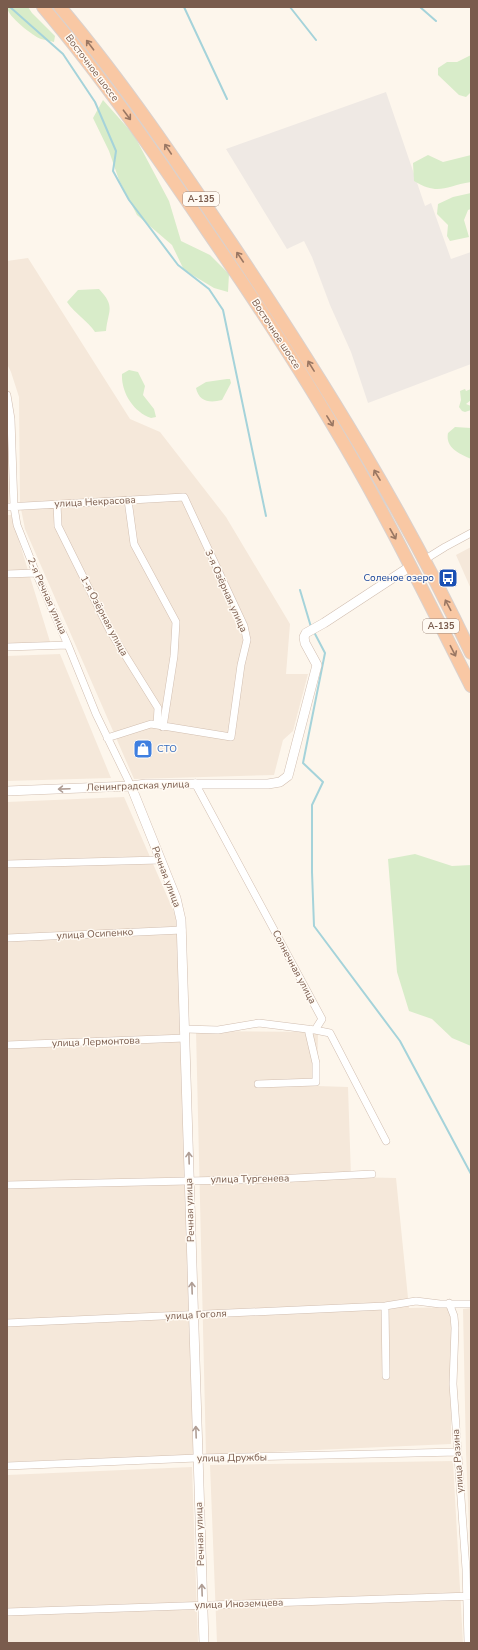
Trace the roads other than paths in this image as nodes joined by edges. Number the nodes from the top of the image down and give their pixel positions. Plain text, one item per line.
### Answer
1 (43, 7) edge
2 (60, 7) edge
3 (7, 395) edge
4 (332, 399) junction
5 (321, 405) junction
6 (9, 419) edge
7 (184, 497) joint
8 (128, 500) junction
9 (57, 504) junction
10 (10, 507) edge
11 (471, 533) edge
12 (424, 560) junction
13 (411, 566) junction
14 (36, 573) junction
15 (7, 574) edge
16 (68, 645) junction
17 (7, 647) edge
18 (471, 653) edge
19 (471, 686) edge
20 (160, 726) junction
21 (107, 738) junction
22 (195, 783) junction
23 (131, 786) junction
24 (7, 791) edge
25 (160, 860) junction
26 (7, 864) edge
27 (182, 930) junction
28 (7, 938) edge
29 (308, 1029) junction
30 (316, 1030) junction
31 (185, 1033) junction
32 (7, 1045) edge
33 (258, 1084) dead end
34 (386, 1141) dead end
35 (372, 1174) dead end
36 (189, 1180) junction
37 (7, 1185) edge
38 (449, 1303) junction
39 (471, 1304) edge
40 (385, 1306) junction
41 (193, 1315) junction
42 (7, 1323) edge
43 (386, 1376) dead end
44 (458, 1452) junction
45 (197, 1458) junction
46 (7, 1466) edge
47 (469, 1596) edge
48 (203, 1605) junction
49 (7, 1612) edge
50 (204, 1643) edge
51 (468, 1643) edge

1 -> 5 highway, Восточное шоссе / А-135
4 -> 2 highway, Восточное шоссе / А-135
3 - 6 street, 2-я Речная улица
4 - 5 highway
12 -> 4 highway, Восточное шоссе / А-135
5 -> 13 highway, Восточное шоссе / А-135
6 - 10 street, 2-я Речная улица
7 - 8 street, улица Некрасова
7 - 20 street, 3-я Озёрная улица
8 - 9 street, улица Некрасова
8 - 20 street
9 - 10 street, улица Некрасова
9 - 20 street, 1-я Озёрная улица
10 - 14 street, 2-я Речная улица
11 - 12 street
18 -> 12 highway, Восточное шоссе / А-135
13 -> 19 highway, Восточное шоссе / А-135
13 - 22 street, Ленинградская улица
14 - 15 street
14 - 16 street, 2-я Речная улица
16 - 17 street
16 - 21 street, 2-я Речная улица
20 - 21 street
21 - 23 street, 2-я Речная улица
22 - 23 street, Ленинградская улица
22 - 30 street, Солнечная улица
23 -> 24 street, Ленинградская улица
23 - 25 street, Речная улица
25 - 26 street
25 - 27 street, Речная улица
27 - 28 street, улица Осипенко
27 - 31 street, Речная улица
29 - 30 street
29 - 31 street
29 - 33 street
30 - 34 street
31 - 32 street, улица Лермонтова
36 -> 31 street, Речная улица
35 - 36 street, улица Тургенева
36 - 37 street, улица Тургенева
41 -> 36 street, Речная улица
38 - 39 street, улица Гоголя
38 - 40 street, улица Гоголя
38 - 44 street, улица Разина
40 - 41 street, улица Гоголя
40 - 43 street
41 - 42 street, улица Гоголя
45 -> 41 street, Речная улица
44 - 45 street, улица Дружбы
44 - 47 street, улица Разина
45 - 46 street, улица Дружбы
48 -> 45 street, Речная улица
47 - 48 street, улица Иноземцева
47 - 51 street, улица Разина
48 - 49 street, улица Иноземцева
48 - 50 street, Речная улица

